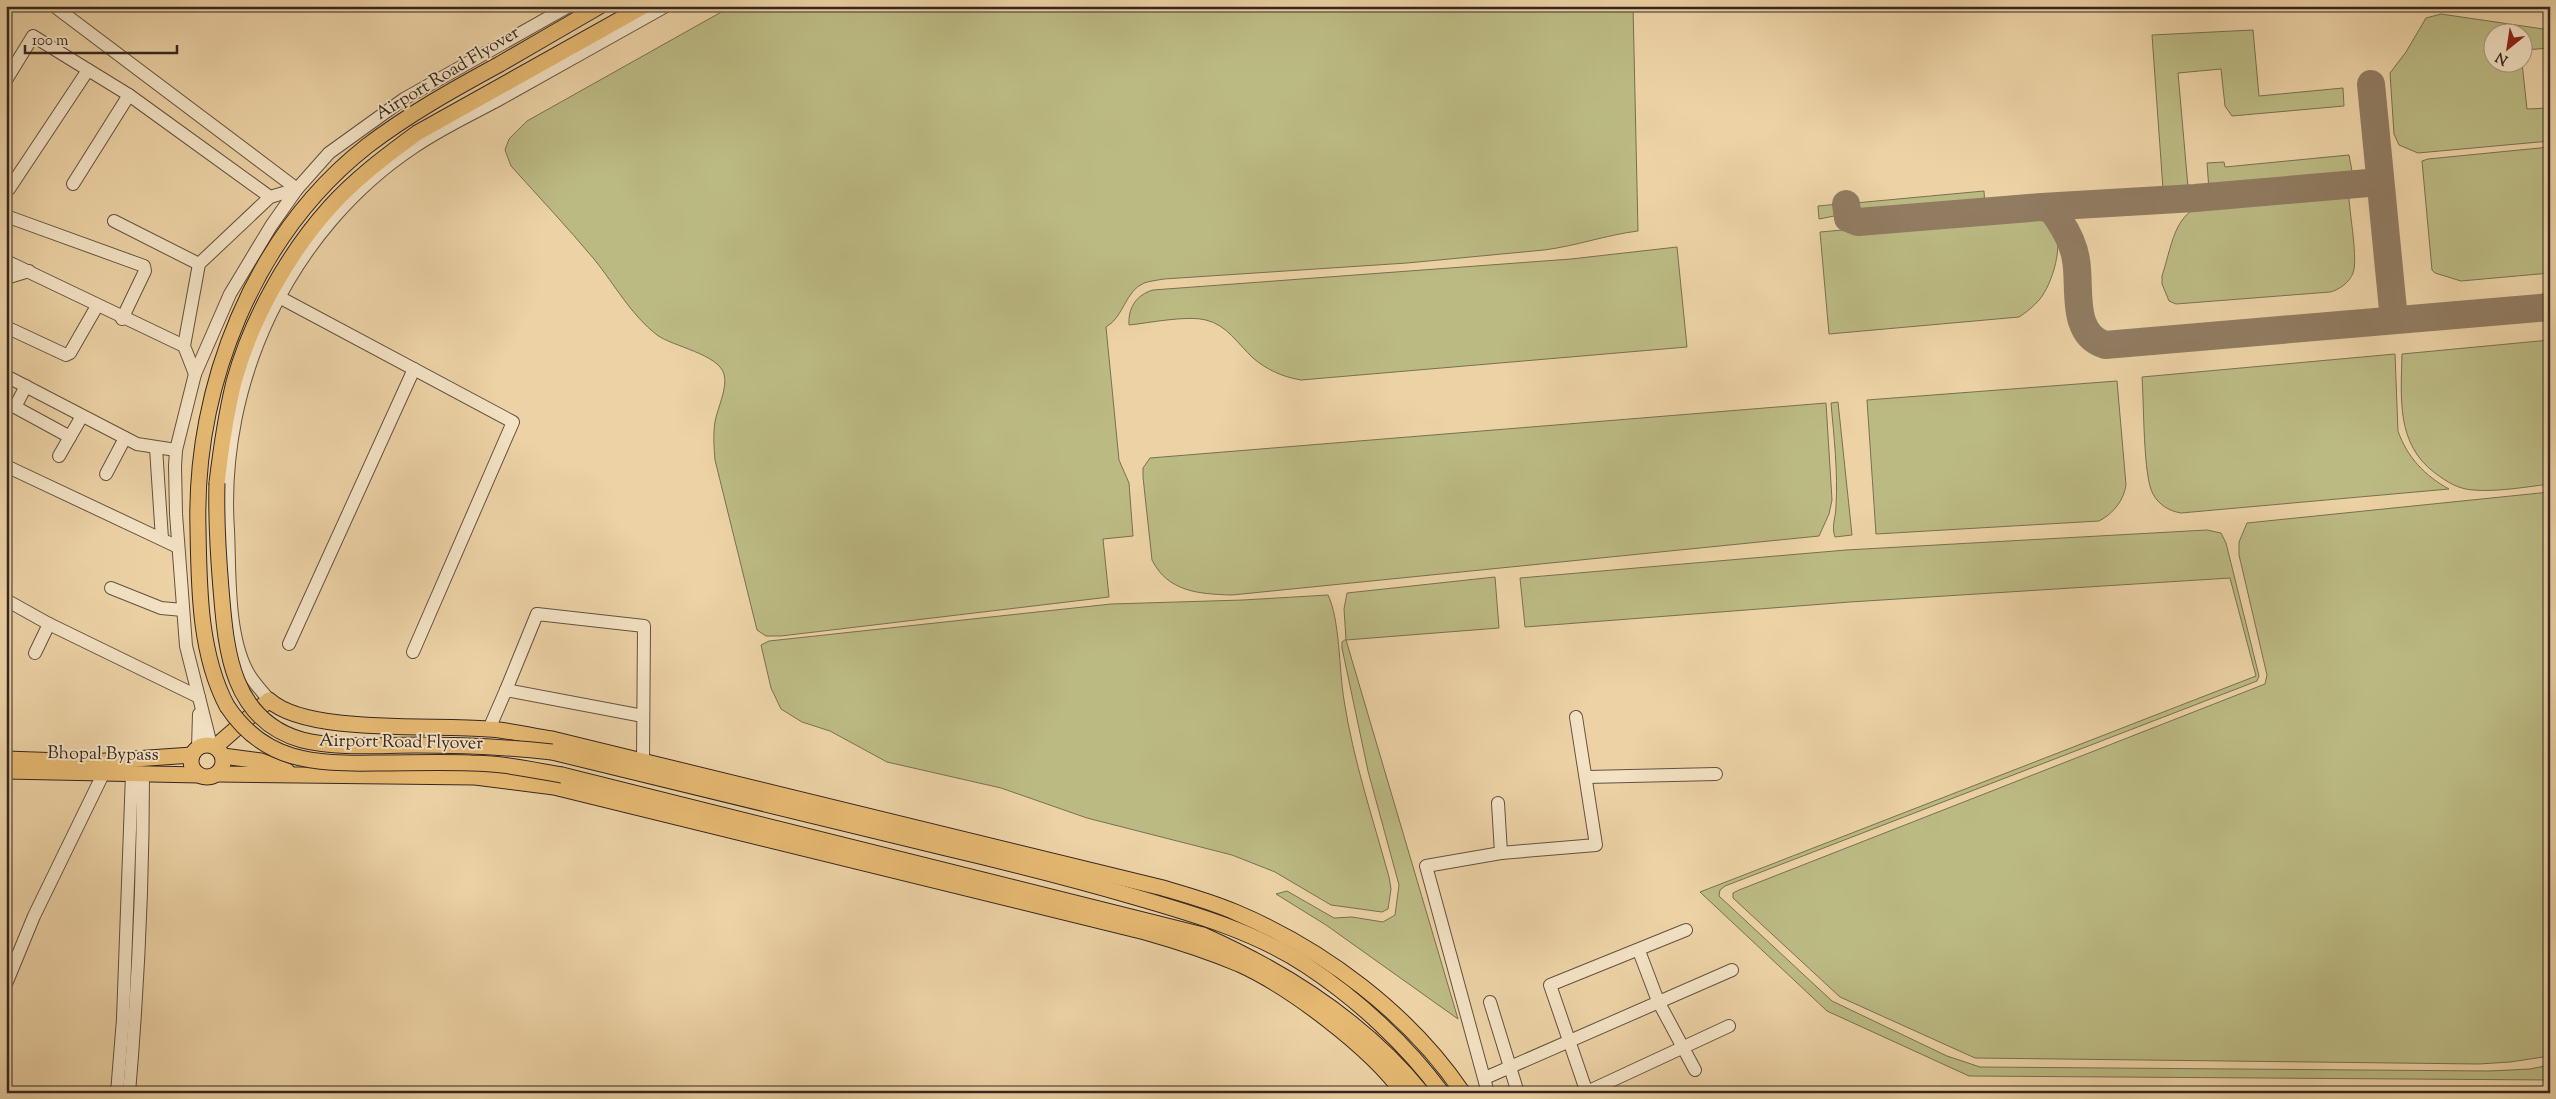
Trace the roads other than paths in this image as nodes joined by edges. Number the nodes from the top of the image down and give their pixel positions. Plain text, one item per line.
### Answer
1 (54, 6) edge
2 (569, 6) edge
3 (600, 6) edge
4 (644, 6) edge
5 (666, 6) edge
6 (10, 65) edge
7 (88, 70) junction
8 (6, 80) edge
9 (130, 95) junction
10 (73, 184) dead end
11 (9, 189) dead end
12 (297, 189) junction
13 (270, 197) junction
14 (6, 216) edge
15 (114, 221) dead end
16 (309, 242) junction
17 (6, 261) edge
18 (199, 264) junction
19 (29, 271) junction
20 (6, 278) edge
21 (279, 297) junction
22 (97, 306) junction
23 (122, 318) junction
24 (6, 327) edge
25 (184, 346) junction
26 (414, 370) junction
27 (195, 374) junction
28 (6, 376) edge
29 (26, 386) junction
30 (82, 416) junction
31 (70, 437) junction
32 (125, 438) junction
33 (156, 448) junction
34 (176, 450) junction
35 (59, 456) dead end
36 (6, 466) edge
37 (106, 474) dead end
38 (162, 539) junction
39 (178, 547) junction
40 (112, 588) dead end
41 (6, 600) edge
42 (183, 610) junction
43 (49, 624) junction
44 (289, 644) dead end
45 (35, 652) dead end
46 (413, 652) dead end
47 (506, 690) junction
48 (199, 697) junction
49 (273, 704) junction
50 (643, 716) junction
51 (1576, 718) dead end
52 (489, 728) junction
53 (210, 750) junction
54 (6, 759) edge
55 (639, 764) junction
56 (107, 767) junction
57 (6, 771) edge
58 (138, 774) junction
59 (217, 774) junction
60 (298, 774) junction
61 (1716, 774) dead end
62 (199, 775) junction
63 (1587, 778) junction
64 (607, 792) junction
65 (1498, 803) dead end
66 (1501, 853) junction
67 (1686, 930) dead end
68 (1639, 951) junction
69 (1732, 970) dead end
70 (6, 984) edge
71 (1658, 1001) junction
72 (1490, 1002) dead end
73 (1729, 1026) dead end
74 (1571, 1042) junction
75 (1685, 1048) junction
76 (1511, 1067) junction
77 (1695, 1070) dead end
78 (1485, 1078) junction
79 (1587, 1092) edge
80 (117, 1093) edge
81 (129, 1093) edge
82 (1403, 1093) edge
83 (1422, 1093) edge
84 (1442, 1093) edge
85 (1462, 1093) edge
86 (1488, 1093) edge
87 (1518, 1093) edge

1 - 12 street
2 - 12 street
3 - 64 main road, Airport Road Flyover, bridge
4 - 16 main road, Airport Road Flyover
5 - 16 street
6 - 7 street
6 - 8 street
7 - 9 street
7 - 11 street
9 - 10 street
9 - 13 street
12 - 13 street
12 - 27 street
13 - 18 street
14 - 23 street
15 - 18 street
16 - 21 street
16 - 55 main road, Airport Road Flyover, bridge
17 - 19 street
18 - 25 street
19 - 20 street
19 - 22 street
21 - 26 street
21 - 49 street
22 - 23 street
22 - 24 street
23 - 25 street
25 - 27 street
26 - 44 street
26 - 46 street
27 - 34 street
28 - 29 street
29 - 30 street
29 - 31 street
30 - 31 street
30 - 32 street
31 - 35 street
32 - 33 street
32 - 37 street
33 - 34 street
33 - 38 street
34 - 39 street
36 - 38 street
38 - 39 street
39 - 42 street
40 - 42 street
41 - 43 street
42 - 48 street
43 - 45 street
43 - 48 street
47 - 50 street
47 - 50 street
47 - 52 street
48 - 53 street
49 - 52 main road
49 - 53 main road
50 - 55 street
51 - 63 street
52 - 55 main road
53 - 56 main road, Bhopal Bypass
53 - 59 main road
53 - 60 main road, Bhopal Bypass
53 - 62 main road
54 - 56 main road, Bhopal Bypass
55 - 84 main road
55 - 85 main road
56 - 57 main road, Bhopal Bypass
56 - 58 main road, Bhopal Bypass
56 - 70 street
58 - 62 main road, Bhopal Bypass
58 - 80 street
58 - 81 street
59 - 60 main road, Bhopal Bypass
59 - 62 main road, Bhopal Bypass
60 - 64 main road
61 - 63 street
63 - 66 street
64 - 82 main road
64 - 83 main road
65 - 66 street
66 - 78 street
67 - 68 street
68 - 71 street
68 - 74 street
69 - 71 street
71 - 74 street
71 - 75 street
72 - 76 street
73 - 75 street
74 - 76 street
74 - 79 street
75 - 77 street
75 - 79 street
76 - 78 street
76 - 87 street
78 - 86 street

